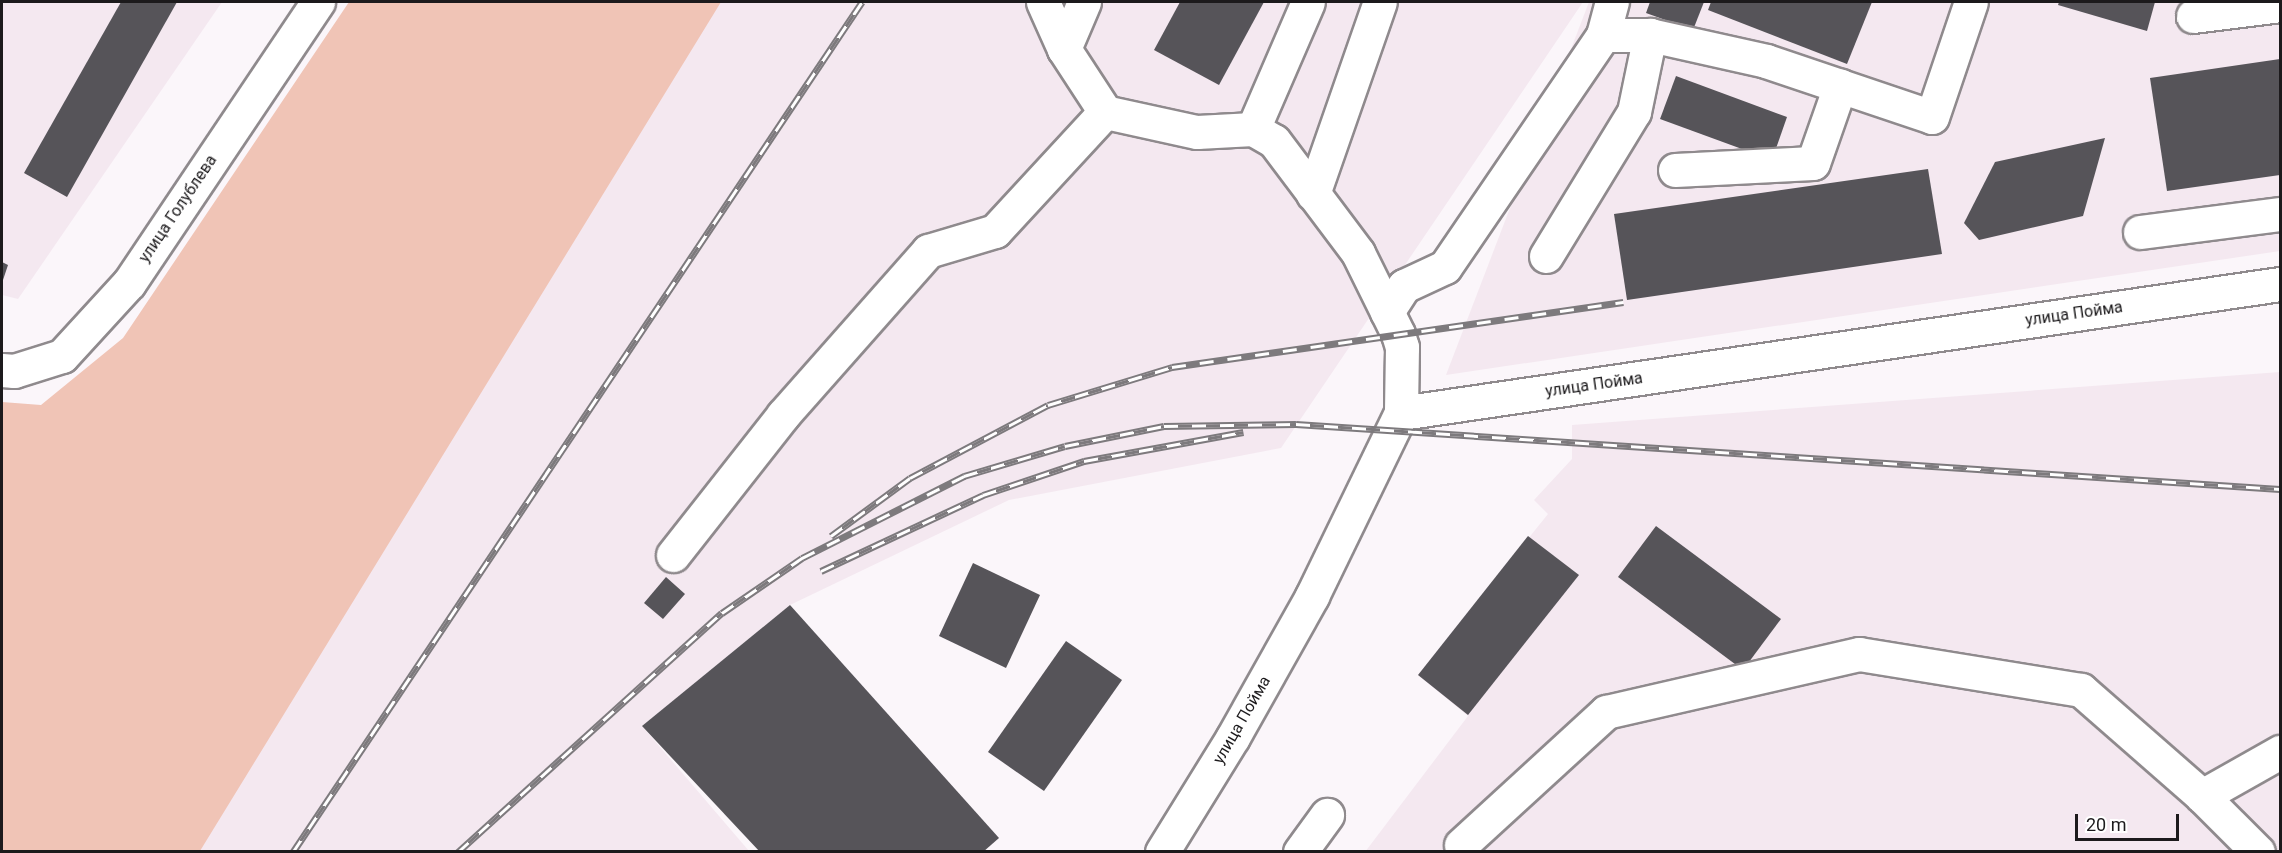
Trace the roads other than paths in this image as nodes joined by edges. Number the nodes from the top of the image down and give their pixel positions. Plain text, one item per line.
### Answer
1 (318, 2) edge
2 (1044, 2) edge
3 (1083, 2) edge
4 (1308, 2) edge
5 (1380, 2) edge
6 (1612, 2) edge
7 (1971, 2) edge
8 (2280, 5) edge
9 (2193, 16) dead end
10 (1603, 35) junction
11 (1650, 35) junction
12 (1064, 49) junction
13 (1840, 86) junction
14 (1105, 112) junction
15 (1253, 129) junction
16 (1675, 170) dead end
17 (1313, 194) junction
18 (2280, 214) edge
19 (2140, 232) dead end
20 (1546, 256) dead end
21 (2280, 284) edge
22 (1387, 312) junction
23 (2, 370) edge
24 (1401, 413) junction
25 (673, 555) dead end
26 (2280, 752) edge
27 (2202, 796) junction
28 (1327, 815) dead end
29 (1461, 846) dead end
30 (1162, 852) edge
31 (1300, 852) edge
32 (2258, 852) edge

1 - 23 street, улица Голублева
2 - 12 street
3 - 12 street
4 - 15 street
5 - 17 street
6 - 10 street
7 - 13 street
8 - 9 street
10 - 11 street
10 - 22 street
11 - 13 street
11 - 20 street
12 - 14 street
13 - 16 street
14 - 15 street
14 - 25 street
15 - 17 street
17 - 22 street
18 - 19 street
21 - 24 street, улица Пойма
22 - 24 street
24 - 30 street, улица Пойма
26 - 27 street
27 - 29 street
27 - 32 street
28 - 31 street

